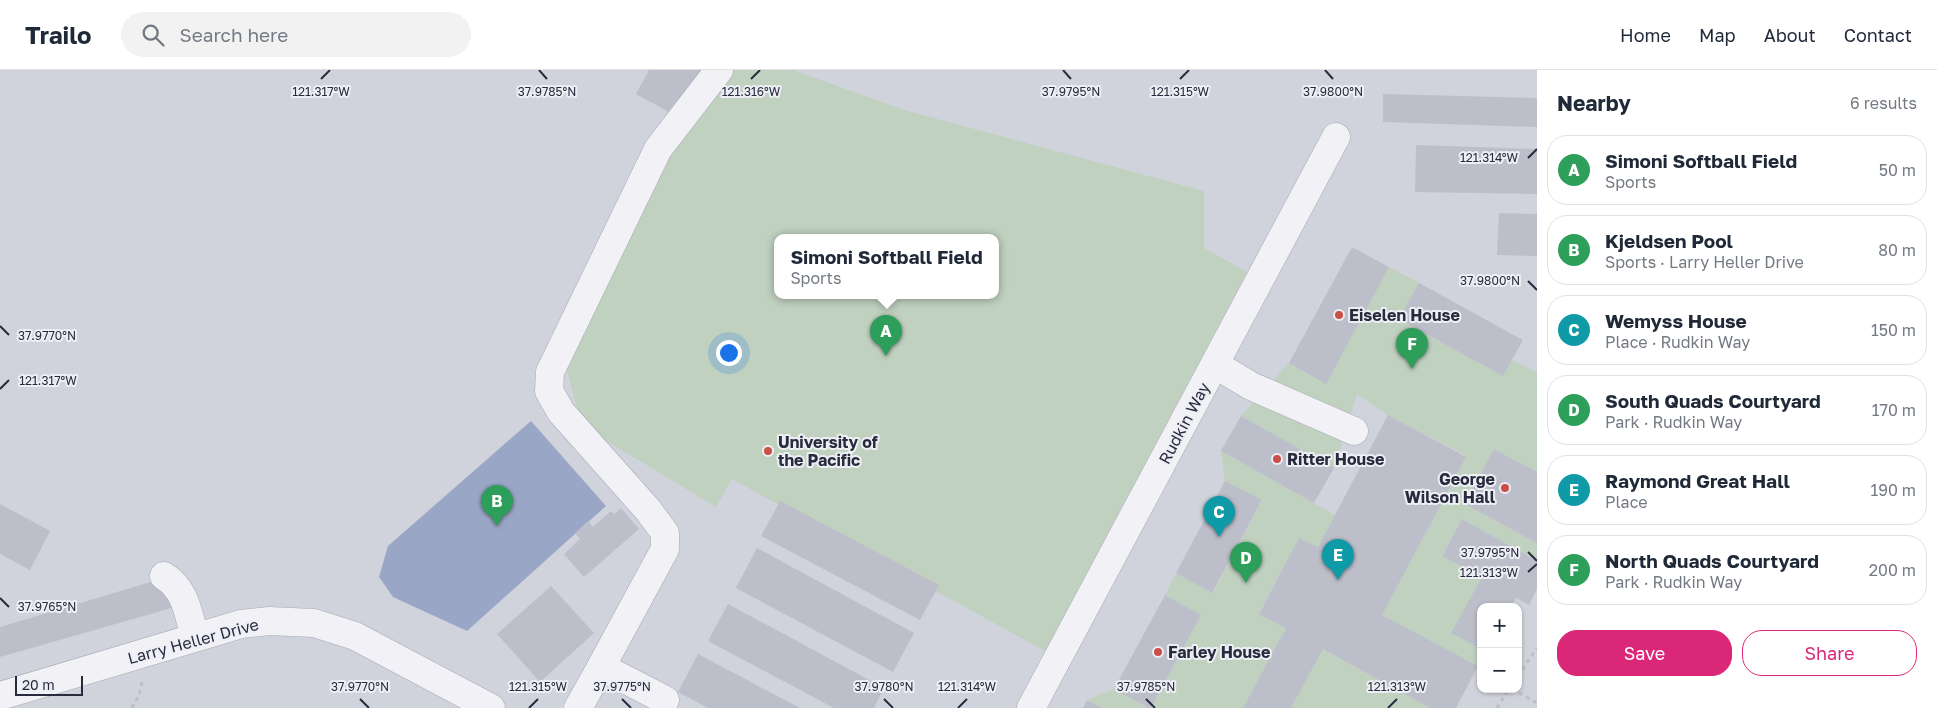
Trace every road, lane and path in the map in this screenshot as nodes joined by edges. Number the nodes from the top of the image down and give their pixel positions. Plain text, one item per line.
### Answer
1 (719, 70) edge
2 (1336, 137) dead end
3 (1216, 365) junction
4 (1354, 431) dead end
5 (164, 576) dead end
6 (195, 637) junction
7 (1537, 648) edge
8 (601, 666) junction
9 (1522, 670) edge
10 (1507, 693) edge
11 (1518, 693) edge
12 (0, 696) edge
13 (665, 700) dead end
14 (1537, 703) edge
15 (491, 708) edge
16 (578, 708) edge
17 (1031, 708) edge
18 (1497, 708) edge

1 - 8 street
2 - 3 street, Rudkin Way
3 - 4 street
3 - 17 street, Rudkin Way
5 - 6 street
6 - 12 street, Larry Heller Drive
6 - 15 street, Larry Heller Drive
7 - 9 path
8 - 13 street
8 - 16 street
10 - 18 path
11 - 14 path

